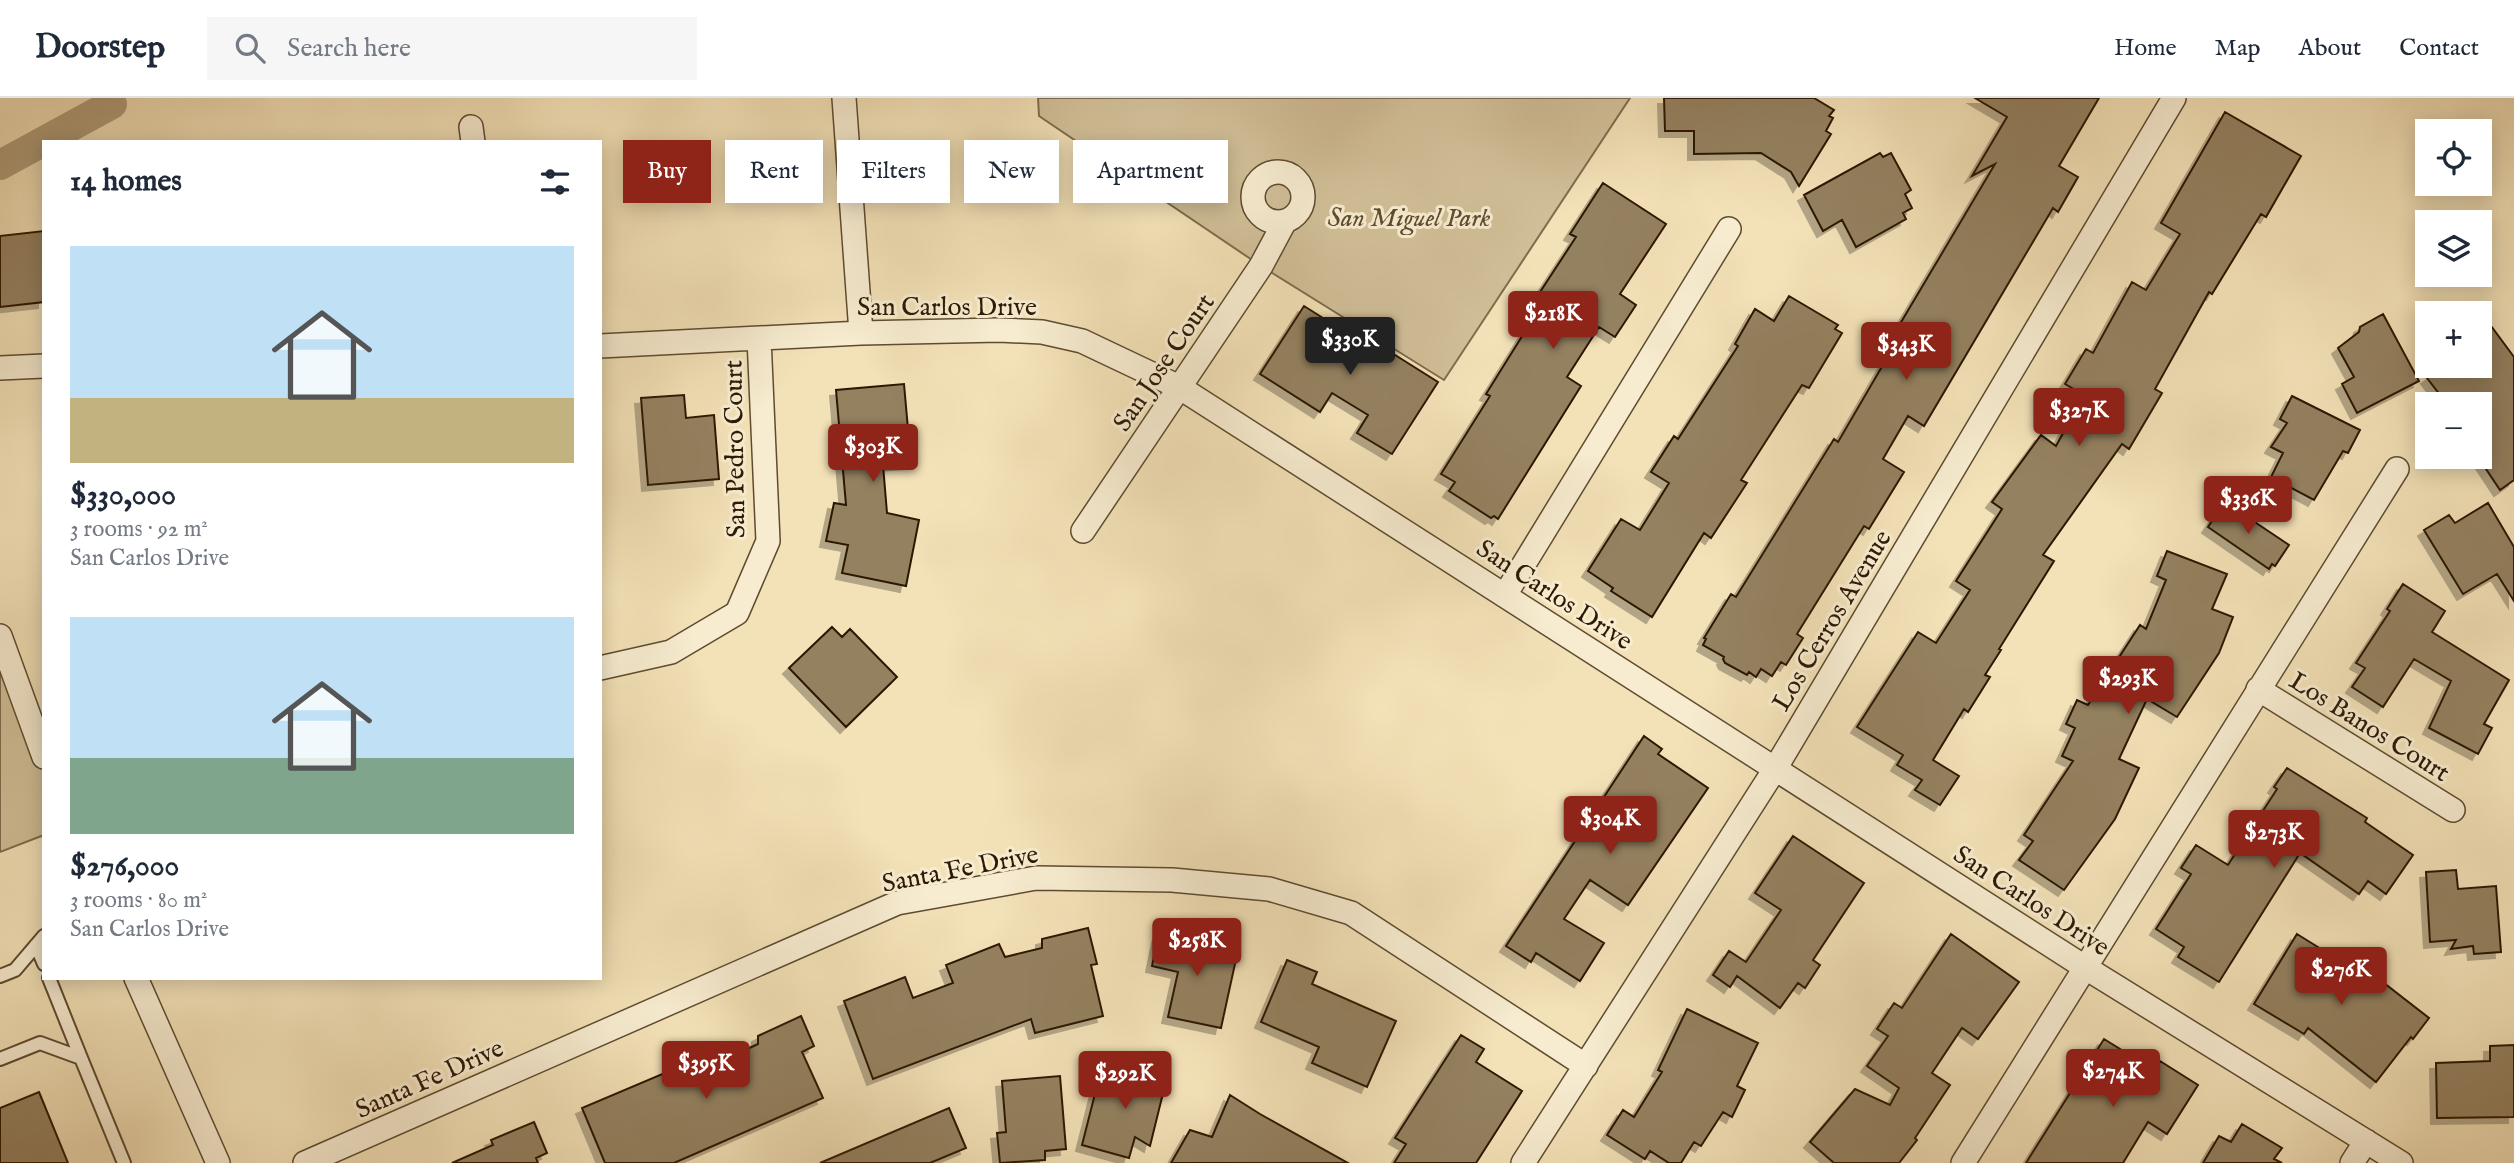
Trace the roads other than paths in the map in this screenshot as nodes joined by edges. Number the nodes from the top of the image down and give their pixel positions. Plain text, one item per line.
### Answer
1 (844, 98) edge
2 (2174, 98) edge
3 (1285, 221) dead end
4 (1729, 229) dead end
5 (861, 333) junction
6 (759, 338) junction
7 (602, 346) edge
8 (42, 366) edge
9 (0, 368) edge
10 (1180, 387) junction
11 (2397, 469) dead end
12 (1083, 531) dead end
13 (1505, 595) junction
14 (0, 636) edge
15 (602, 668) edge
16 (2258, 689) junction
17 (42, 752) edge
18 (1775, 769) junction
19 (2453, 810) dead end
20 (40, 940) edge
21 (2085, 968) junction
22 (0, 976) edge
23 (50, 980) edge
24 (137, 980) edge
25 (81, 1058) junction
26 (0, 1059) edge
27 (1586, 1066) junction
28 (2366, 1141) junction
29 (124, 1163) edge
30 (218, 1163) edge
31 (305, 1163) edge
32 (1523, 1163) edge
33 (1963, 1163) edge
34 (2352, 1163) edge
35 (2400, 1163) edge

1 - 5 street
2 - 18 street, Los Cerros Avenue
3 - 10 street, San Jose Court
4 - 13 street
5 - 6 street, San Carlos Drive
5 - 10 street, San Carlos Drive
6 - 7 street, San Carlos Drive
6 - 15 street, San Pedro Court
8 - 9 street
10 - 12 street, San Jose Court
10 - 13 street, San Carlos Drive
11 - 16 street
13 - 18 street, San Carlos Drive
14 - 17 street
16 - 19 street, Los Banos Court
16 - 21 street
18 - 21 street, San Carlos Drive
18 - 27 street, Los Cerros Avenue
20 - 22 lane
21 - 28 street, San Carlos Drive
21 - 33 street
23 - 25 lane
24 - 30 street
25 - 26 lane
25 - 29 lane
27 - 31 street, Santa Fe Drive
27 - 32 street, Los Cerros Avenue
28 - 34 street
28 - 35 street, San Carlos Drive

